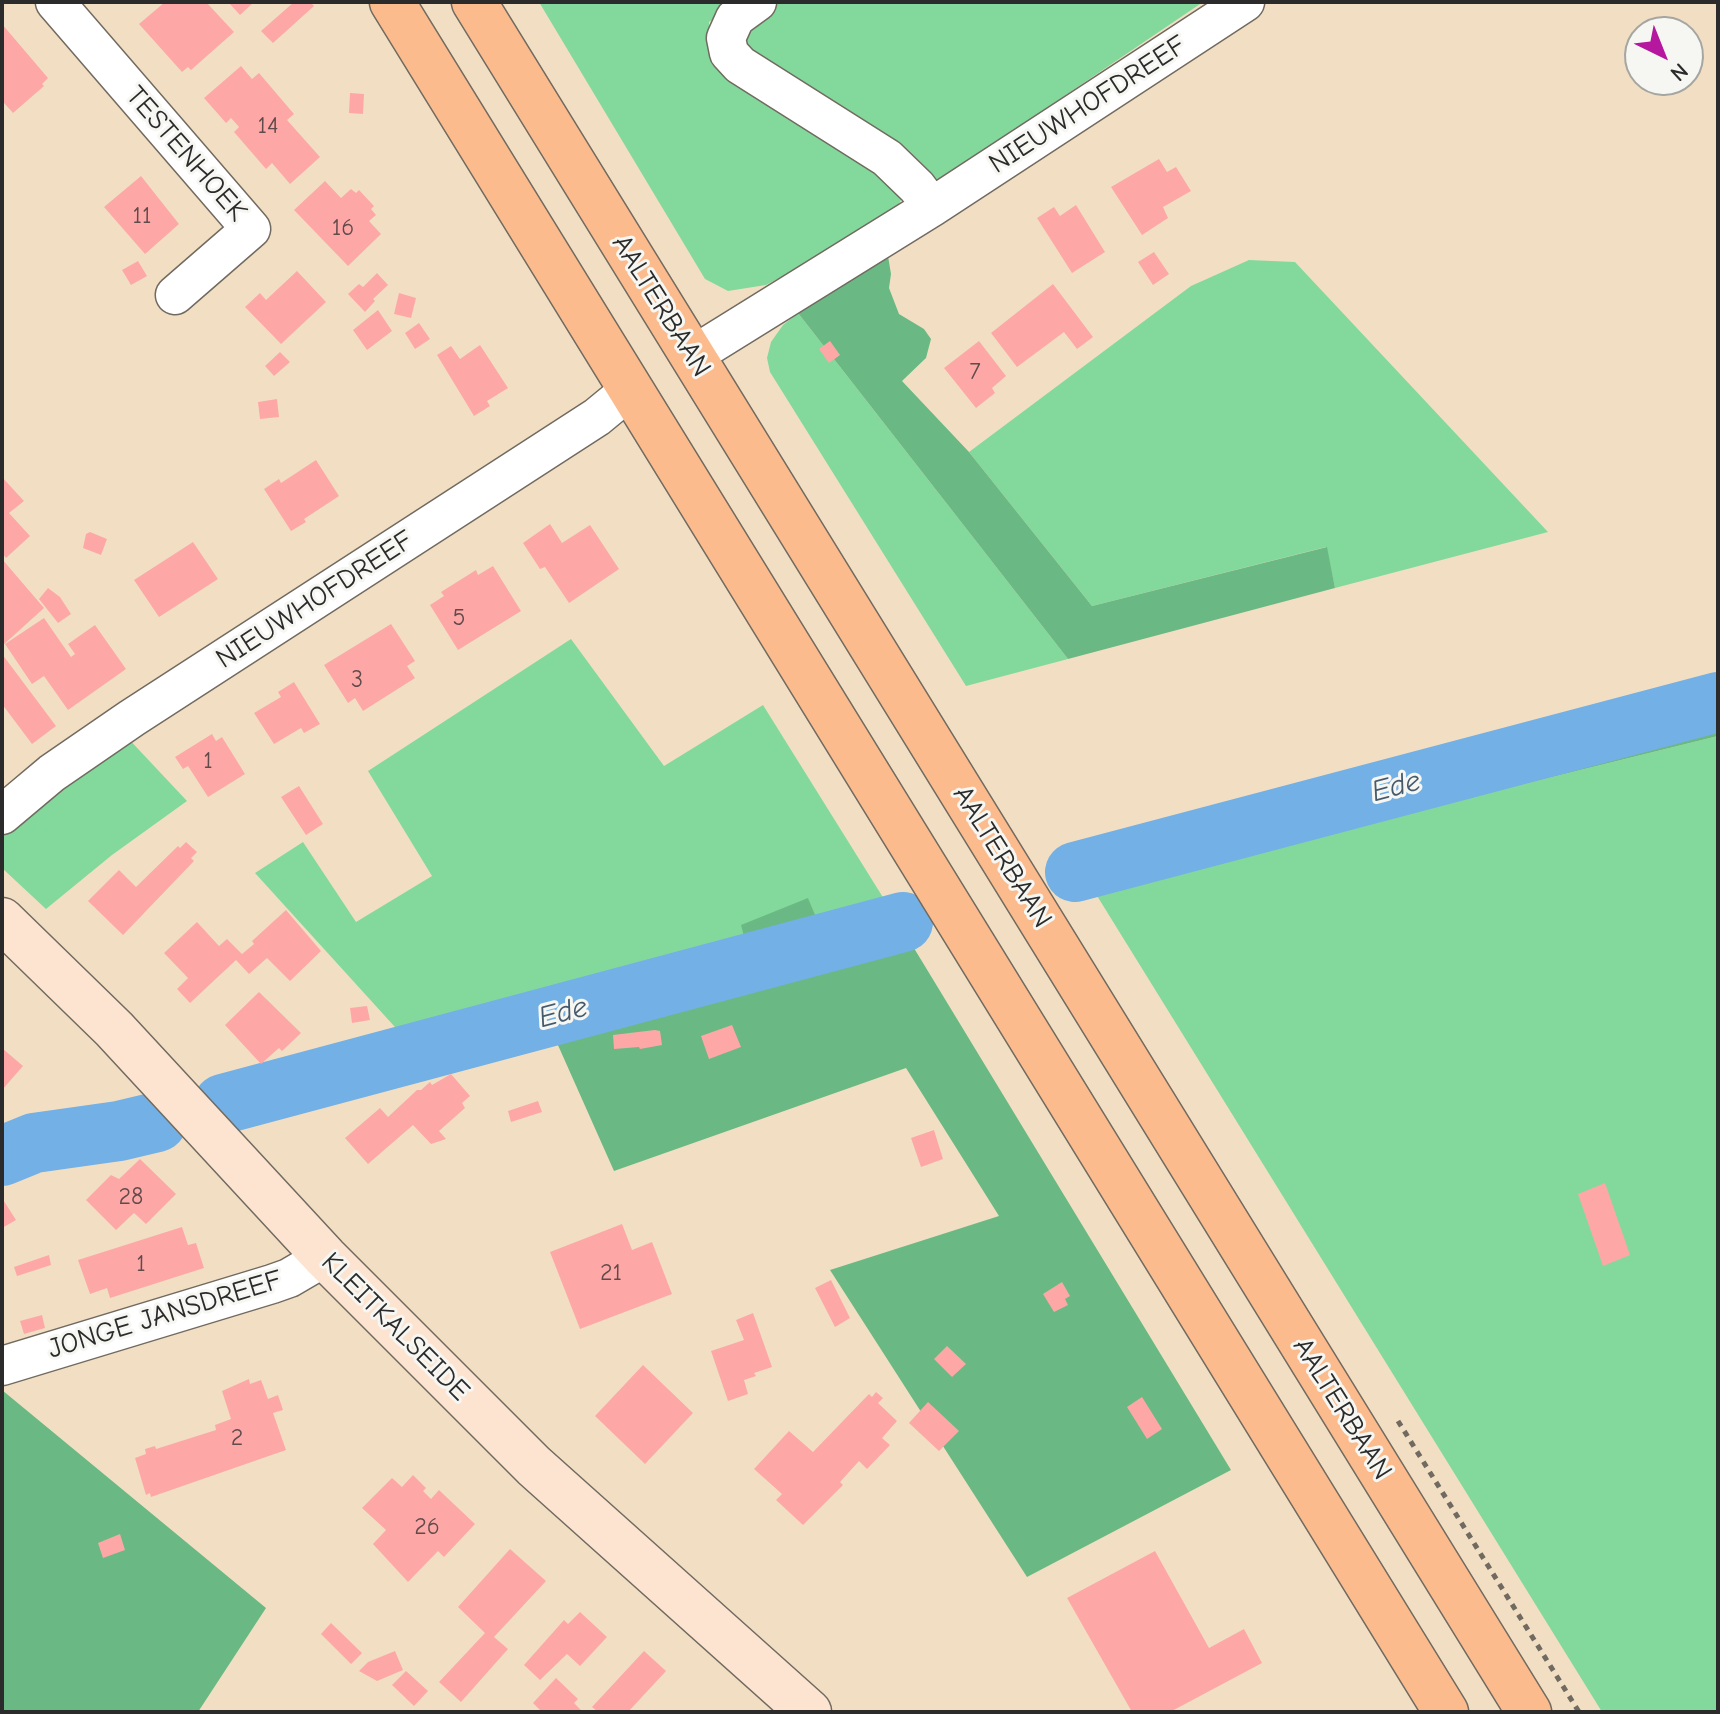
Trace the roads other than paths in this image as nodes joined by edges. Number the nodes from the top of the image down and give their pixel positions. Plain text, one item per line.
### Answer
1 (55, 2) edge
2 (392, 2) edge
3 (474, 2) edge
4 (757, 2) edge
5 (1245, 2) edge
6 (932, 207) junction
7 (175, 295) dead end
8 (692, 356) junction
9 (631, 389) junction
10 (2, 815) edge
11 (2, 920) edge
12 (325, 1257) junction
13 (2, 1366) edge
14 (809, 1712) edge
15 (1446, 1712) edge
16 (1529, 1712) edge

1 - 7 street, TESTENHOEK
2 - 9 highway
3 - 8 highway, AALTERBAAN
4 - 6 street
5 - 6 street, NIEUWHOFDREEF
6 - 8 street, NIEUWHOFDREEF
8 - 16 highway, AALTERBAAN
9 - 10 street, NIEUWHOFDREEF
9 - 15 highway
11 - 12 street, KLEITKALSEIDE
12 - 13 street, JONGE JANSDREEF
12 - 14 street, KLEITKALSEIDE

